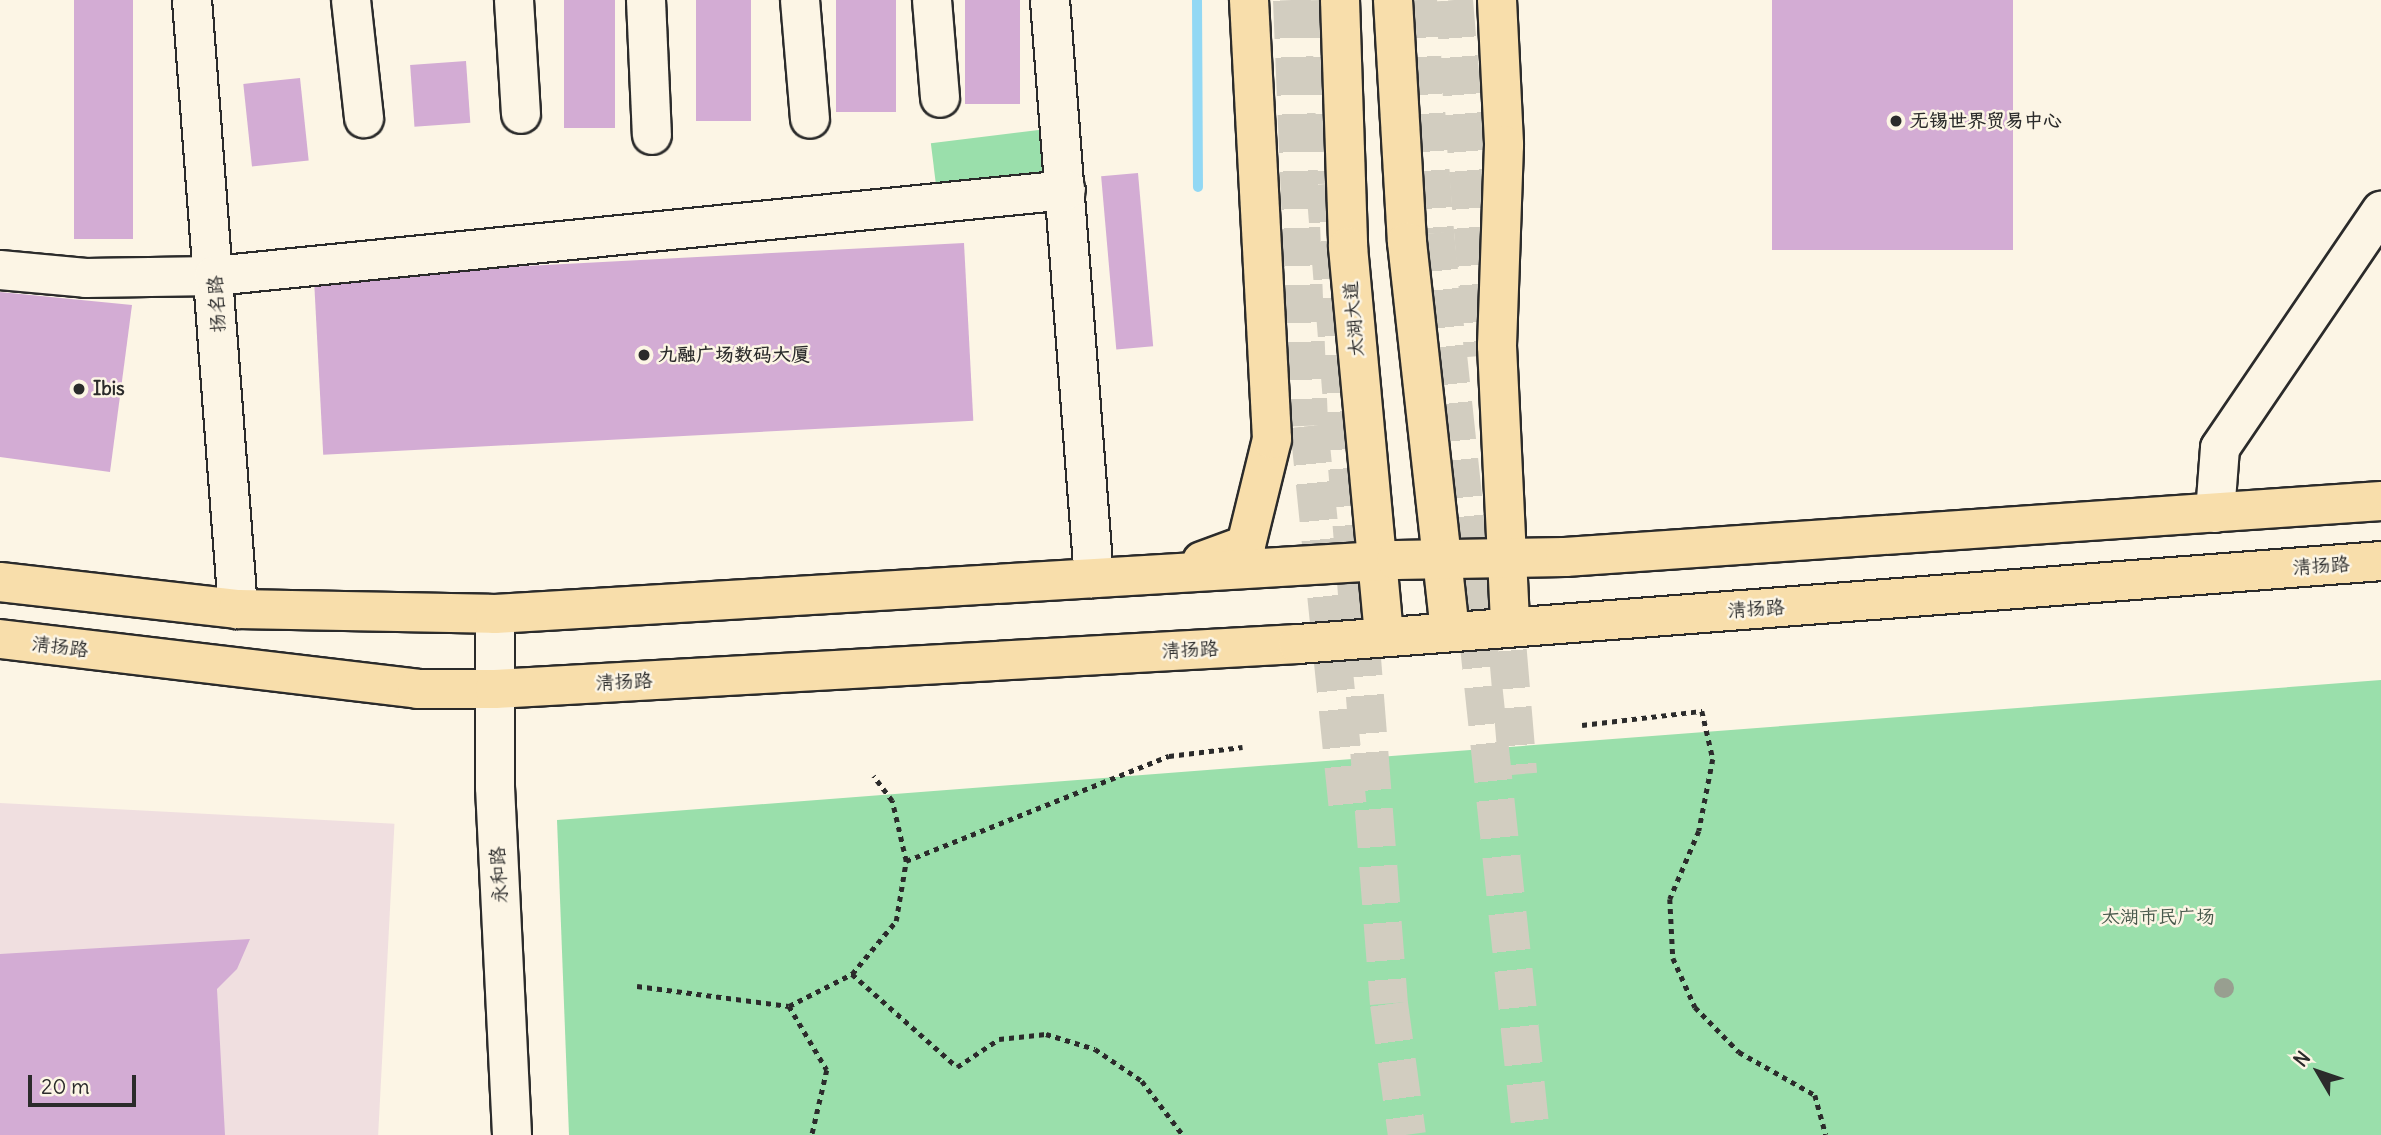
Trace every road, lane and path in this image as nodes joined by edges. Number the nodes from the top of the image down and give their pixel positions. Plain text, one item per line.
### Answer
1 (192, 0) edge
2 (351, 0) edge
3 (514, 0) edge
4 (646, 0) edge
5 (800, 0) edge
6 (932, 0) edge
7 (1050, 0) edge
8 (1249, 0) edge
9 (1340, 0) edge
10 (1393, 0) edge
11 (1497, 0) edge
12 (940, 98) dead end
13 (521, 114) dead end
14 (364, 118) dead end
15 (810, 119) dead end
16 (652, 135) dead end
17 (1066, 190) junction
18 (2381, 211) edge
19 (0, 270) edge
20 (214, 275) junction
21 (2381, 501) edge
22 (2215, 513) junction
23 (1507, 558) junction
24 (1442, 559) junction
25 (1376, 561) junction
26 (2381, 561) edge
27 (1170, 573) junction
28 (1094, 578) junction
29 (0, 582) edge
30 (238, 609) junction
31 (495, 614) junction
32 (1510, 626) junction
33 (1450, 632) junction
34 (1384, 636) junction
35 (0, 639) edge
36 (495, 689) junction
37 (1582, 725) dead end
38 (1242, 747) dead end
39 (873, 776) dead end
40 (906, 861) junction
41 (852, 974) junction
42 (637, 986) dead end
43 (789, 1006) junction
44 (512, 1135) edge
45 (812, 1135) edge
46 (1183, 1135) edge
47 (1826, 1135) edge

1 - 20 street, 扬名路
2 - 14 street
3 - 13 street
4 - 16 street
5 - 15 street
6 - 12 street
7 - 17 street
8 - 27 main road
9 - 25 main road, 太湖大道
10 - 24 main road
11 - 23 main road
17 - 20 street
17 - 28 street
18 - 22 street
19 - 20 street
20 - 30 street, 扬名路
21 - 22 main road
22 - 23 main road
23 - 24 main road
23 - 32 main road
24 - 25 main road
24 - 33 main road
25 - 27 main road
25 - 34 main road, 太湖大道
26 - 32 main road, 清扬路
27 - 28 main road
28 - 31 main road
29 - 30 main road
30 - 31 main road
31 - 36 street, 永和路
32 - 33 main road, 清扬路
33 - 34 main road, 清扬路
34 - 36 main road, 清扬路
35 - 36 main road, 清扬路
36 - 44 street, 永和路
37 - 47 path
38 - 40 path
39 - 40 path
40 - 41 path
41 - 43 path
41 - 46 path
42 - 43 path
43 - 45 path

